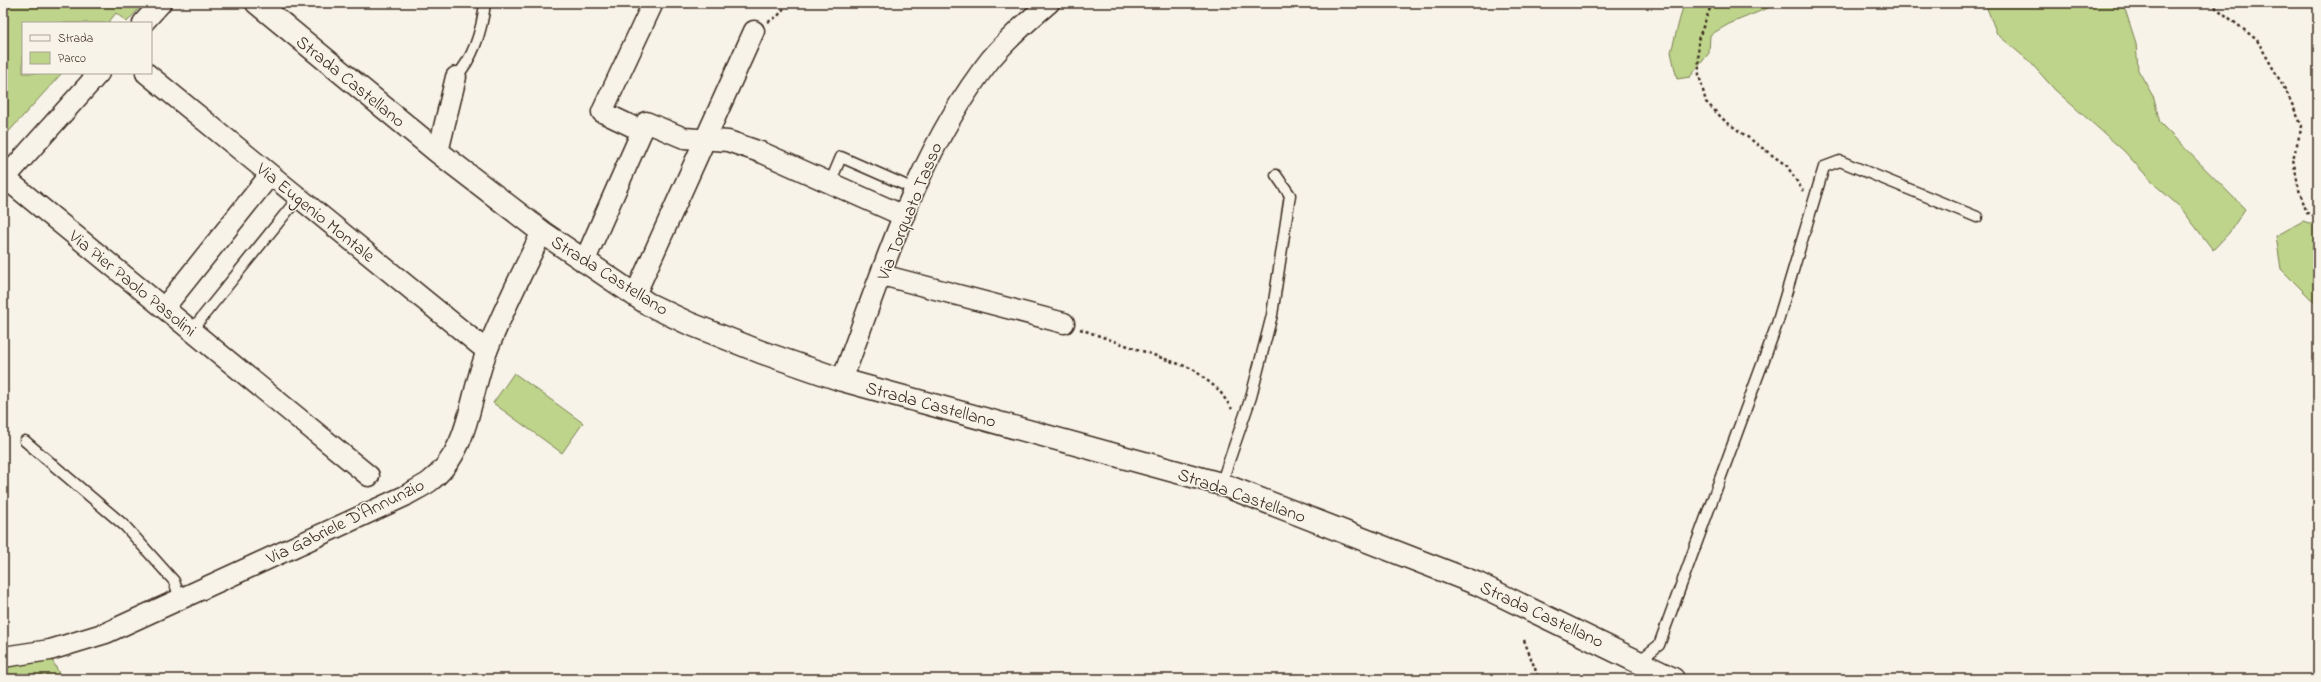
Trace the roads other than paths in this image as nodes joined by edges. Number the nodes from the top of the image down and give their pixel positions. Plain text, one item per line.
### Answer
1 (161, 3) edge
2 (257, 3) edge
3 (485, 3) edge
4 (653, 3) edge
5 (1049, 3) edge
6 (144, 22) edge
7 (754, 31) road end
8 (98, 74) edge
9 (147, 74) edge
10 (456, 77) joint
11 (642, 130) junction
12 (705, 139) junction
13 (438, 152) junction
14 (270, 175) junction
15 (1276, 175) dead end
16 (830, 183) junction
17 (914, 189) junction
18 (298, 198) junction
19 (904, 216) junction
20 (1977, 217) dead end
21 (542, 232) junction
22 (584, 262) junction
23 (882, 275) junction
24 (634, 295) junction
25 (164, 308) junction
26 (1064, 323) road end
27 (191, 331) junction
28 (487, 351) junction
29 (842, 380) junction
30 (25, 441) dead end
31 (368, 476) dead end
32 (1221, 484) junction
33 (180, 599) junction
34 (3, 657) edge
35 (1639, 661) junction
36 (1673, 679) edge

1 - 6 street
2 - 13 street, Strada Castellano
3 - 10 lane
4 - 11 street
5 - 17 street, Via Torquato Tasso
7 - 12 street
8 - 25 street, Via Pier Paolo Pasolini
9 - 14 street, Via Eugenio Montale
10 - 13 street
11 - 12 street
11 - 22 street
12 - 16 street
12 - 24 street
13 - 21 street, Strada Castellano
14 - 18 street, Via Eugenio Montale
14 - 25 street
15 - 32 lane
16 - 17 lane
16 - 19 street
17 - 19 street, Via Torquato Tasso
18 - 27 lane
18 - 28 street, Via Eugenio Montale
19 - 23 street, Via Torquato Tasso
20 - 35 lane
21 - 22 street, Strada Castellano
21 - 28 street, Via Gabriele D'Annunzio
22 - 24 street, Strada Castellano
23 - 26 street
23 - 29 street, Via Torquato Tasso
24 - 29 street, Strada Castellano
25 - 27 street, Via Pier Paolo Pasolini
27 - 31 street, Via Pier Paolo Pasolini
28 - 33 street, Via Gabriele D'Annunzio
29 - 32 street, Strada Castellano
30 - 33 lane
32 - 35 street, Strada Castellano
33 - 34 street, Via Gabriele D'Annunzio
35 - 36 street, Strada Castellano

